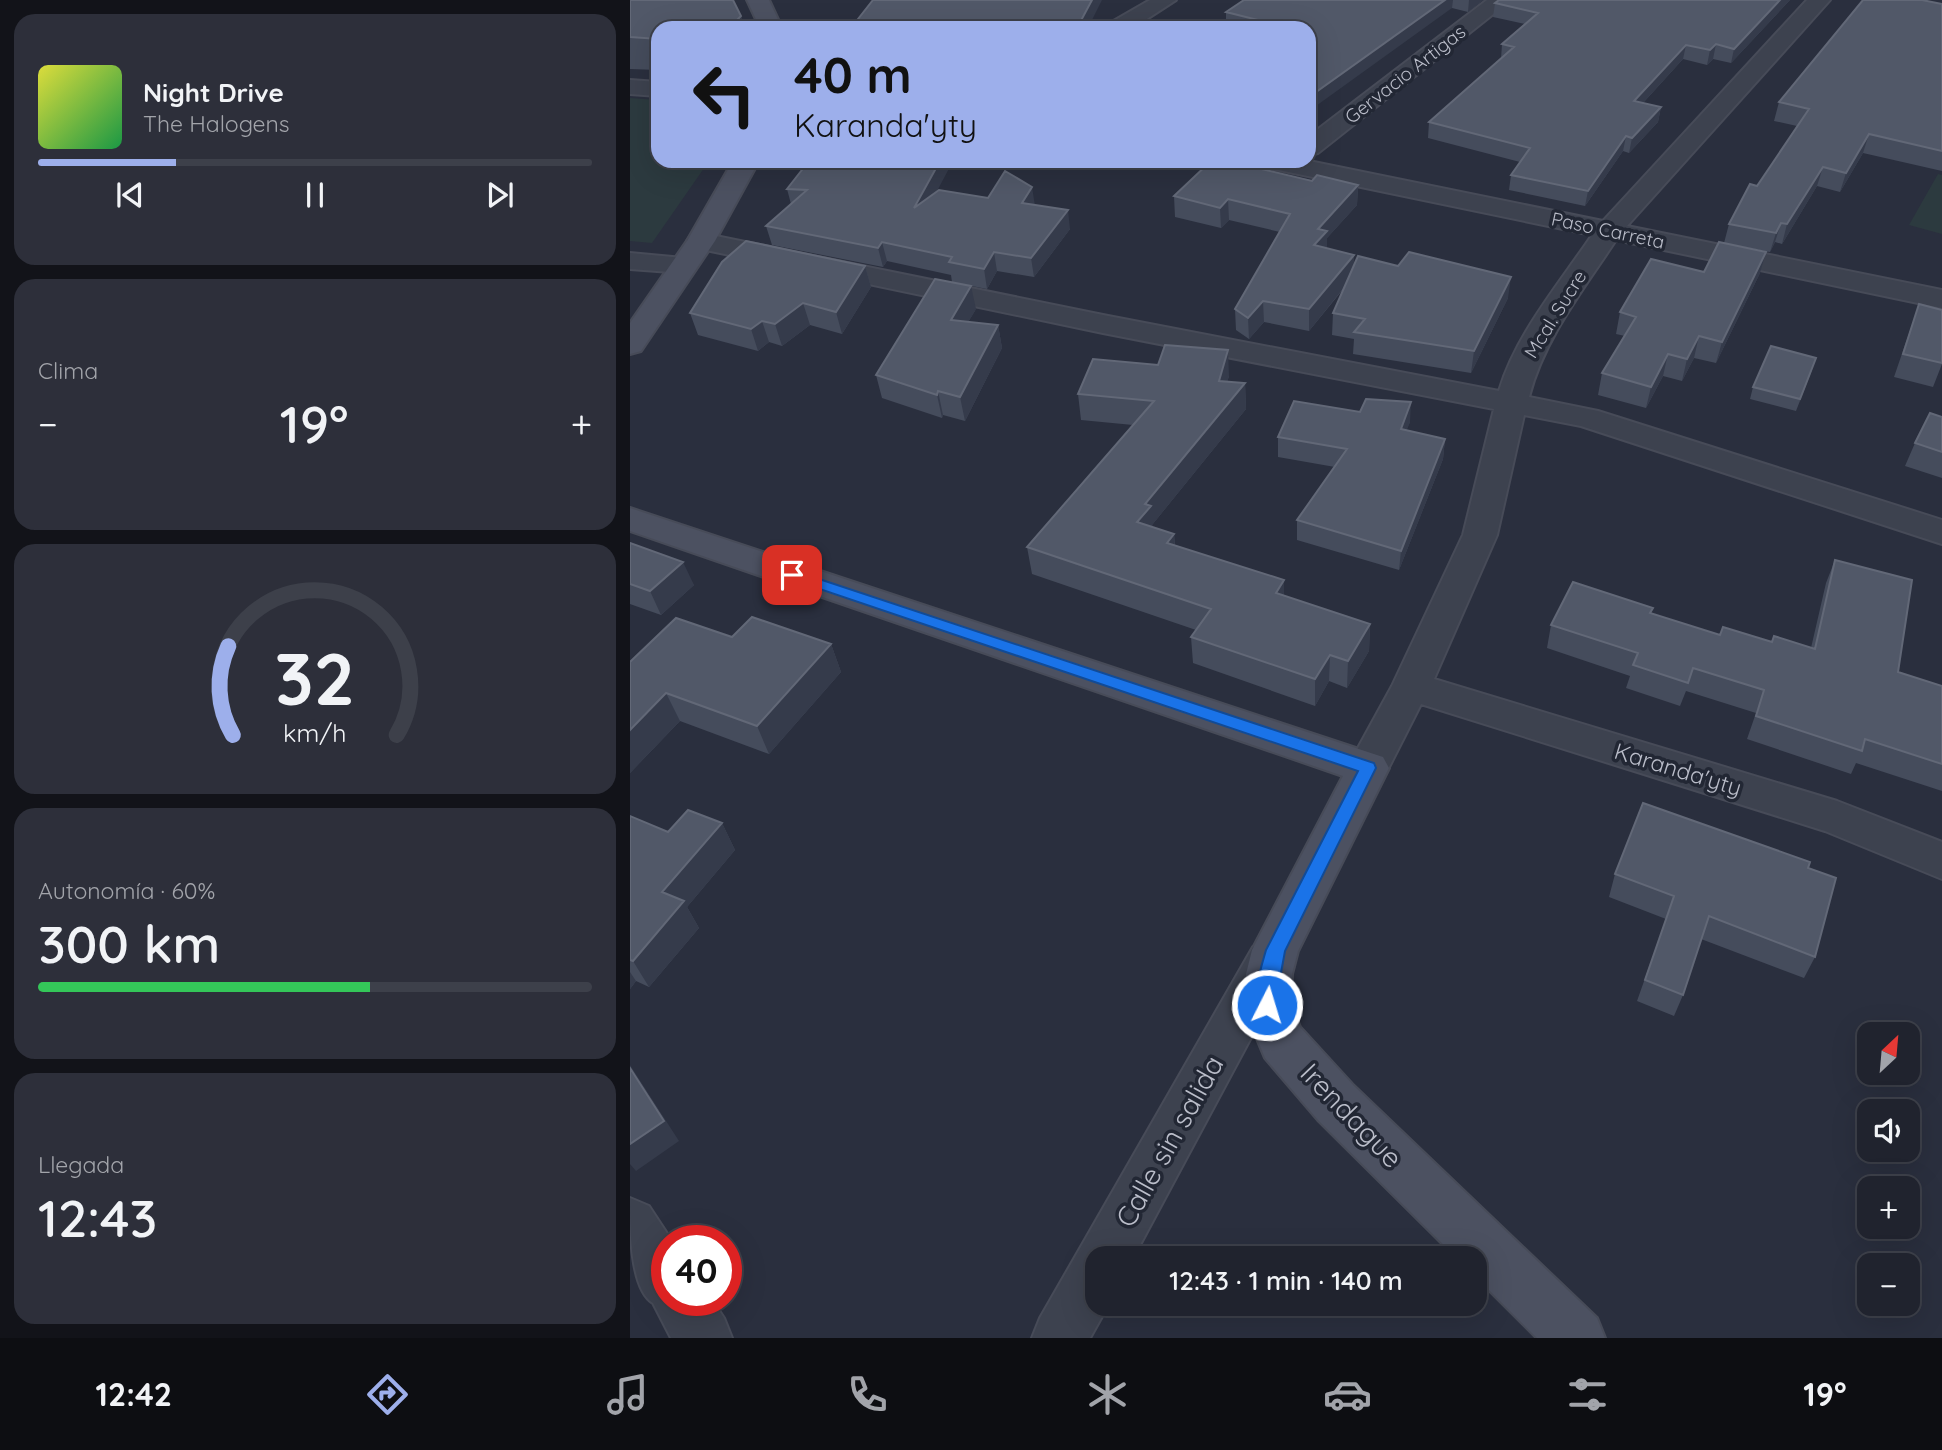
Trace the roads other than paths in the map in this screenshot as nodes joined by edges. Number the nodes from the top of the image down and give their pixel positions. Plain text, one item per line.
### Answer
1 (758, 0) edge
2 (1165, 0) edge
3 (1500, 0) edge
4 (1819, 0) edge
5 (768, 21) edge
6 (1130, 21) edge
7 (630, 87) edge
8 (651, 88) edge
9 (1316, 139) edge
10 (1316, 164) edge
11 (742, 168) edge
12 (1609, 230) junction
13 (701, 241) junction
14 (630, 261) edge
15 (684, 265) junction
16 (1942, 299) edge
17 (630, 345) edge
18 (1511, 404) junction
19 (630, 520) edge
20 (1942, 532) edge
21 (1411, 687) junction
22 (1368, 768) junction
23 (1942, 861) edge
24 (1275, 950) junction
25 (630, 1225) edge
26 (1111, 1246) edge
27 (651, 1257) edge
28 (1085, 1293) edge
29 (690, 1316) edge
30 (704, 1338) edge
31 (1060, 1338) edge
32 (1577, 1338) edge

1 - 5 street
2 - 6 street
3 - 9 street, Gervacio Artigas
4 - 12 street, Mcal. Sucre
7 - 8 street
10 - 12 street, Paso Carreta
11 - 13 street
12 - 16 street, Paso Carreta
12 - 18 street, Mcal. Sucre
13 - 15 street
13 - 18 street
14 - 15 street
15 - 17 street
18 - 20 street
18 - 21 street, Mcal. Sucre
19 - 22 street
21 - 22 street, Mcal. Sucre
21 - 23 street, Karanda'yty
22 - 24 street, Irendague
24 - 26 street, Calle sin salida
24 - 32 street, Irendague
25 - 27 street
28 - 31 street
29 - 30 street

